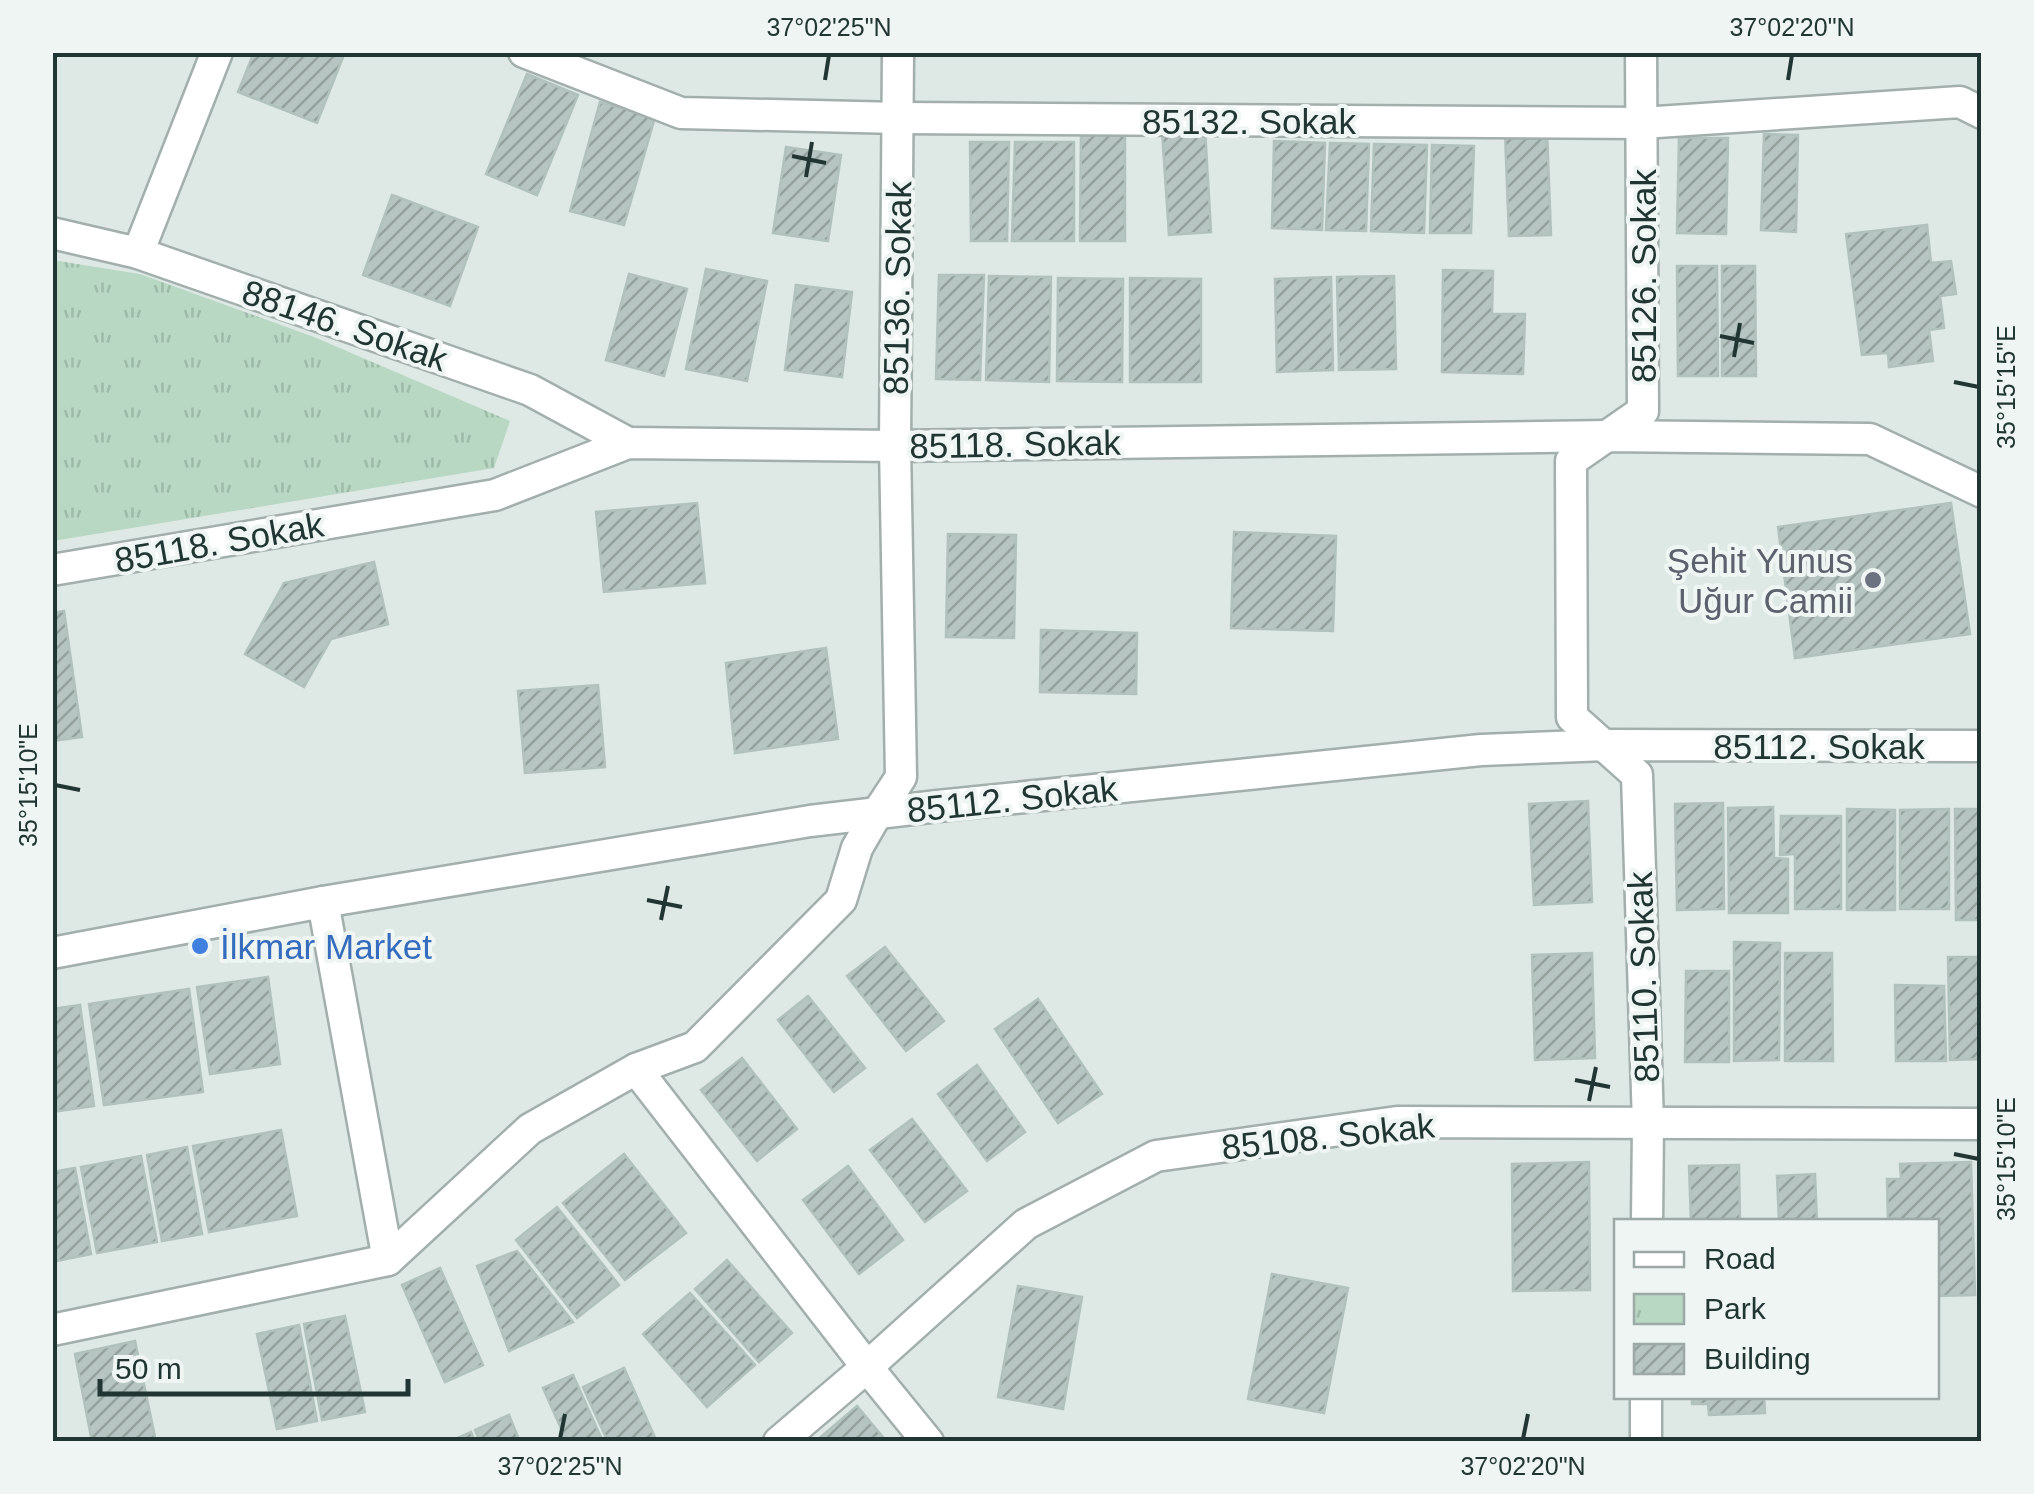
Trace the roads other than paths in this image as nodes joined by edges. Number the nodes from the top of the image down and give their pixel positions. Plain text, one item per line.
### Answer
1 (218, 52) edge
2 (524, 52) edge
3 (898, 52) edge
4 (1642, 52) edge
5 (1982, 113) edge
6 (899, 118) junction
7 (1642, 123) junction
8 (52, 233) edge
9 (138, 253) junction
10 (1608, 436) junction
11 (628, 443) junction
12 (895, 446) junction
13 (1982, 492) edge
14 (52, 570) edge
15 (1606, 746) junction
16 (1982, 746) edge
17 (876, 815) junction
18 (323, 902) junction
19 (52, 953) edge
20 (636, 1070) junction
21 (1648, 1124) junction
22 (1982, 1124) edge
23 (1647, 1219) edge
24 (388, 1260) junction
25 (52, 1330) edge
26 (867, 1367) junction
27 (1646, 1399) edge
28 (778, 1442) edge
29 (928, 1442) edge
30 (1646, 1442) edge

1 - 9 street
2 - 6 street, 85132. Sokak
3 - 6 street, 85136. Sokak
4 - 7 street, 85126. Sokak
5 - 7 street, 85132. Sokak
6 - 7 street, 85132. Sokak
6 - 12 street, 85136. Sokak
7 - 10 street, 85126. Sokak
8 - 9 street, 88146. Sokak
9 - 11 street, 88146. Sokak
10 - 12 street, 85118. Sokak
10 - 13 street, 85118. Sokak
10 - 15 street, 85126. Sokak
11 - 12 street, 85118. Sokak
11 - 14 street, 85118. Sokak
12 - 17 street, 85136. Sokak
15 - 16 street, 85112. Sokak
15 - 17 street, 85112. Sokak
15 - 21 street, 85110. Sokak
17 - 18 street, 85112. Sokak
17 - 20 street, 85136. Sokak
18 - 19 street, 85112. Sokak
18 - 24 street
20 - 24 street, 85136. Sokak
20 - 26 street
21 - 22 street, 85108. Sokak
21 - 23 street, 85110. Sokak
21 - 26 street, 85108. Sokak
24 - 25 street
26 - 28 street, 85108. Sokak
26 - 29 street
27 - 30 street

